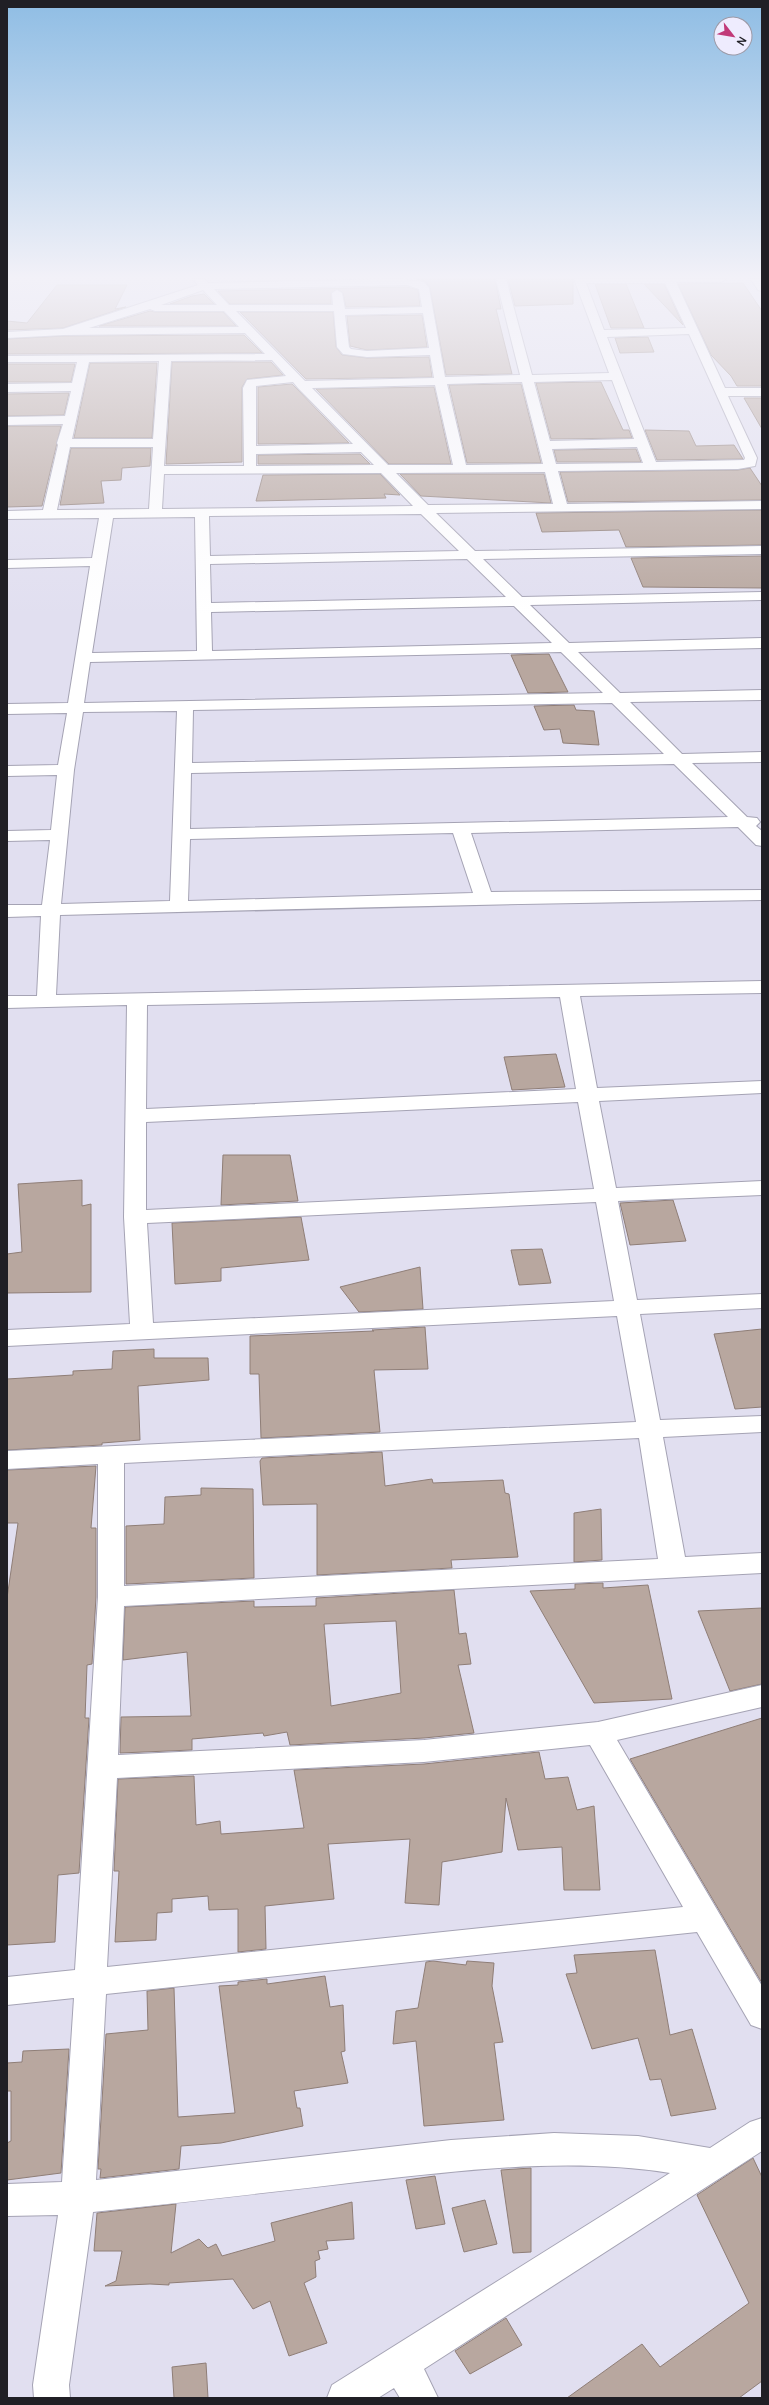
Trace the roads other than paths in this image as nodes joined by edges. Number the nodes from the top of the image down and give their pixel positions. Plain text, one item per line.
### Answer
1 (76, 391) edge
2 (163, 391) edge
3 (249, 391) edge
4 (308, 391) edge
5 (443, 391) edge
6 (529, 391) edge
7 (622, 391) edge
8 (721, 392) joint
9 (762, 392) edge
10 (69, 420) junction
11 (7, 421) edge
12 (160, 442) junction
13 (64, 443) junction
14 (642, 443) junction
15 (544, 445) junction
16 (364, 448) junction
17 (249, 450) junction
18 (650, 466) junction
19 (550, 467) junction
20 (250, 468) junction
21 (460, 469) junction
22 (158, 470) junction
23 (387, 470) junction
24 (762, 505) edge
25 (561, 508) junction
26 (424, 510) junction
27 (202, 512) junction
28 (107, 513) junction
29 (156, 513) junction
30 (49, 514) junction
31 (7, 515) edge
32 (762, 550) edge
33 (470, 555) junction
34 (203, 560) junction
35 (98, 562) junction
36 (7, 564) edge
37 (762, 596) edge
38 (518, 602) junction
39 (204, 608) junction
40 (762, 644) edge
41 (564, 648) junction
42 (205, 656) junction
43 (84, 658) junction
44 (762, 695) edge
45 (614, 697) junction
46 (185, 706) junction
47 (77, 707) junction
48 (7, 709) edge
49 (762, 756) edge
50 (676, 758) junction
51 (183, 768) junction
52 (66, 770) junction
53 (7, 772) edge
54 (743, 822) junction
55 (762, 822) edge
56 (460, 827) junction
57 (181, 834) junction
58 (59, 835) junction
59 (7, 836) edge
60 (762, 841) edge
61 (762, 895) edge
62 (484, 898) junction
63 (180, 908) junction
64 (51, 910) junction
65 (7, 911) edge
66 (762, 987) edge
67 (569, 991) junction
68 (137, 999) junction
69 (46, 1001) junction
70 (7, 1002) edge
71 (762, 1087) edge
72 (587, 1095) junction
73 (136, 1116) junction
74 (762, 1188) edge
75 (604, 1195) junction
76 (135, 1217) junction
77 (762, 1301) edge
78 (628, 1308) junction
79 (142, 1331) junction
80 (7, 1338) edge
81 (762, 1424) edge
82 (651, 1430) junction
83 (112, 1455) junction
84 (7, 1460) edge
85 (762, 1563) edge
86 (673, 1566) junction
87 (111, 1597) junction
88 (762, 1696) edge
89 (598, 1733) junction
90 (103, 1768) junction
91 (706, 1918) junction
92 (90, 1981) junction
93 (7, 1991) edge
94 (762, 2015) edge
95 (762, 2133) edge
96 (714, 2164) junction
97 (78, 2198) junction
98 (7, 2200) edge
99 (401, 2363) junction
100 (52, 2398) edge
101 (345, 2398) edge
102 (420, 2398) edge

1 - 10 street
2 - 12 street
3 - 17 street
4 - 16 street
5 - 21 street
6 - 15 street
7 - 14 street
8 - 9 street
8 - 18 street
10 - 11 street
10 - 13 street
12 - 13 street
12 - 22 street
13 - 30 street
14 - 15 street
14 - 18 street
15 - 19 street
16 - 17 street
16 - 23 street
17 - 20 street
18 - 19 street
19 - 21 street
19 - 25 street
20 - 22 street
20 - 23 street
21 - 23 street
22 - 29 street
23 - 26 street
24 - 25 street
25 - 26 street
26 - 27 street
26 - 33 street
27 - 29 street
27 - 34 street
28 - 29 street
28 - 30 street
28 - 35 street
30 - 31 street
32 - 33 street
33 - 34 street
33 - 38 street
34 - 39 street
35 - 36 street
35 - 43 street
37 - 38 street
38 - 39 street
38 - 41 street
39 - 42 street
40 - 41 street
41 - 42 street
41 - 45 street
42 - 43 street
43 - 47 street
44 - 45 street
45 - 46 street
45 - 50 street
46 - 47 street
46 - 51 street
47 - 48 street
47 - 52 street
49 - 50 street
50 - 51 street
50 - 54 street
51 - 57 street
52 - 53 street
52 - 58 street
54 - 55 street
54 - 56 street
54 - 60 street
56 - 57 street
56 - 62 street
57 - 63 street
58 - 59 street
58 - 64 street
61 - 62 street
62 - 63 street
63 - 64 street
64 - 65 street
64 - 69 street
66 - 67 street
67 - 68 street
67 - 72 street
68 - 69 street
68 - 73 street
69 - 70 street
71 - 72 street
72 - 73 street
72 - 75 street
73 - 76 street
74 - 75 street
75 - 76 street
75 - 78 street
76 - 79 street
77 - 78 street
78 - 79 street
78 - 82 street
79 - 80 street
81 - 82 street
82 - 83 street
82 - 86 street
83 - 84 street
83 - 87 street
85 - 86 street
86 - 87 street
87 - 90 street
88 - 89 street
89 - 90 street
89 - 91 street
90 - 92 street
91 - 92 street
91 - 94 street
92 - 93 street
92 - 97 street
95 - 96 street
96 - 97 street
96 - 99 street
97 - 98 street
97 - 100 street
99 - 101 street
99 - 102 street

